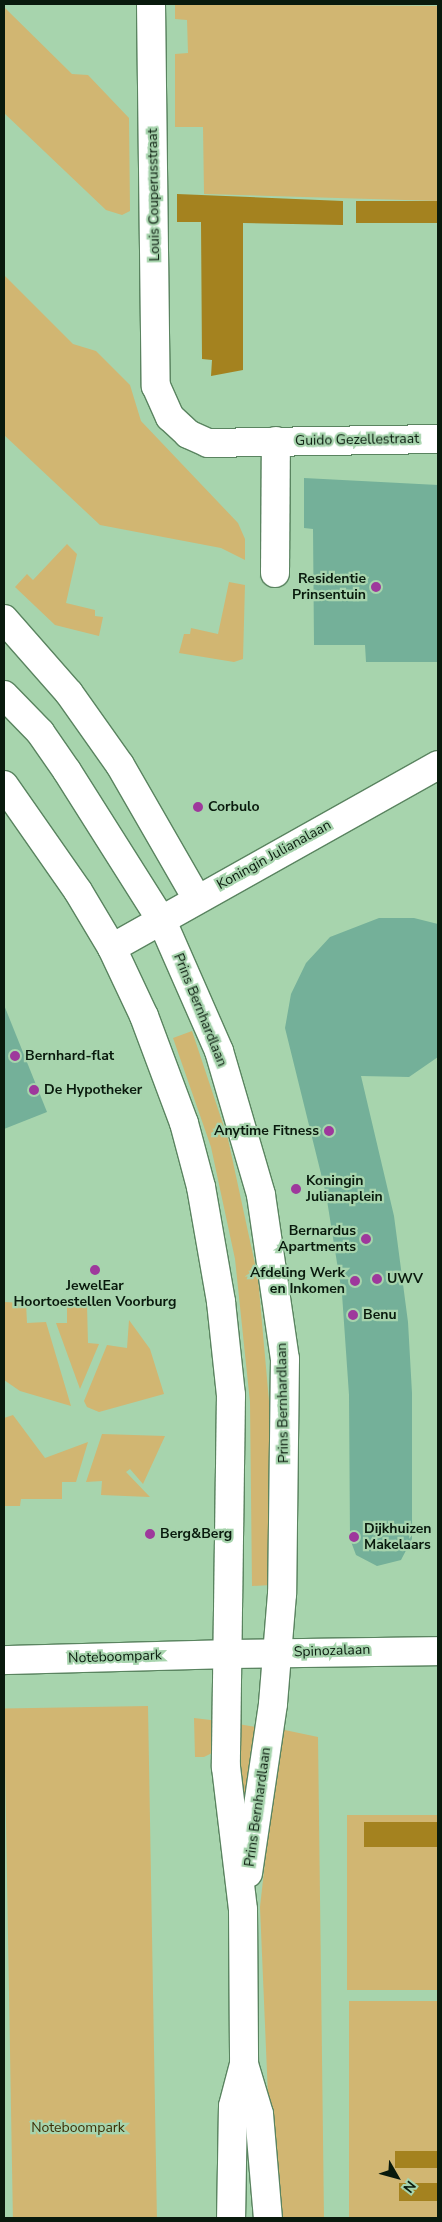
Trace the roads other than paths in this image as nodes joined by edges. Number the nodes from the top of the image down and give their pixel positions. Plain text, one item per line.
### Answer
1 (151, 4) edge
2 (156, 386) joint
3 (438, 439) edge
4 (276, 441) junction
5 (275, 573) dead end
6 (4, 619) edge
7 (4, 695) edge
8 (438, 764) edge
9 (4, 785) edge
10 (196, 899) junction
11 (162, 921) junction
12 (112, 948) junction
13 (438, 1651) edge
14 (277, 1652) junction
15 (227, 1654) junction
16 (4, 1660) edge
17 (243, 1910) junction
18 (244, 2064) junction
19 (231, 2218) edge
20 (268, 2218) edge

1 - 2 main road, Louis Couperusstraat
2 - 4 main road, Guido Gezellestraat
3 - 4 main road, Guido Gezellestraat
4 - 5 main road, Guido Gezellestraat
6 - 10 main road
7 - 11 main road, Prins Bernhardlaan
8 - 10 main road, Koningin Julianalaan
9 - 12 main road, Prins Bernhardlaan
10 - 11 main road, Koningin Julianalaan
11 - 12 main road, Koningin Julianalaan
11 - 14 main road, Prins Bernhardlaan
12 - 15 main road, Prins Bernhardlaan
13 - 14 main road, Spinozalaan
14 - 15 main road, Spinozalaan
14 - 17 main road, Prins Bernhardlaan
15 - 16 main road, Noteboompark
15 - 17 main road, Prins Bernhardlaan
17 - 18 main road, Prins Bernhardlaan
18 - 19 main road, Prins Bernhardlaan
18 - 20 main road, Prins Bernhardlaan

